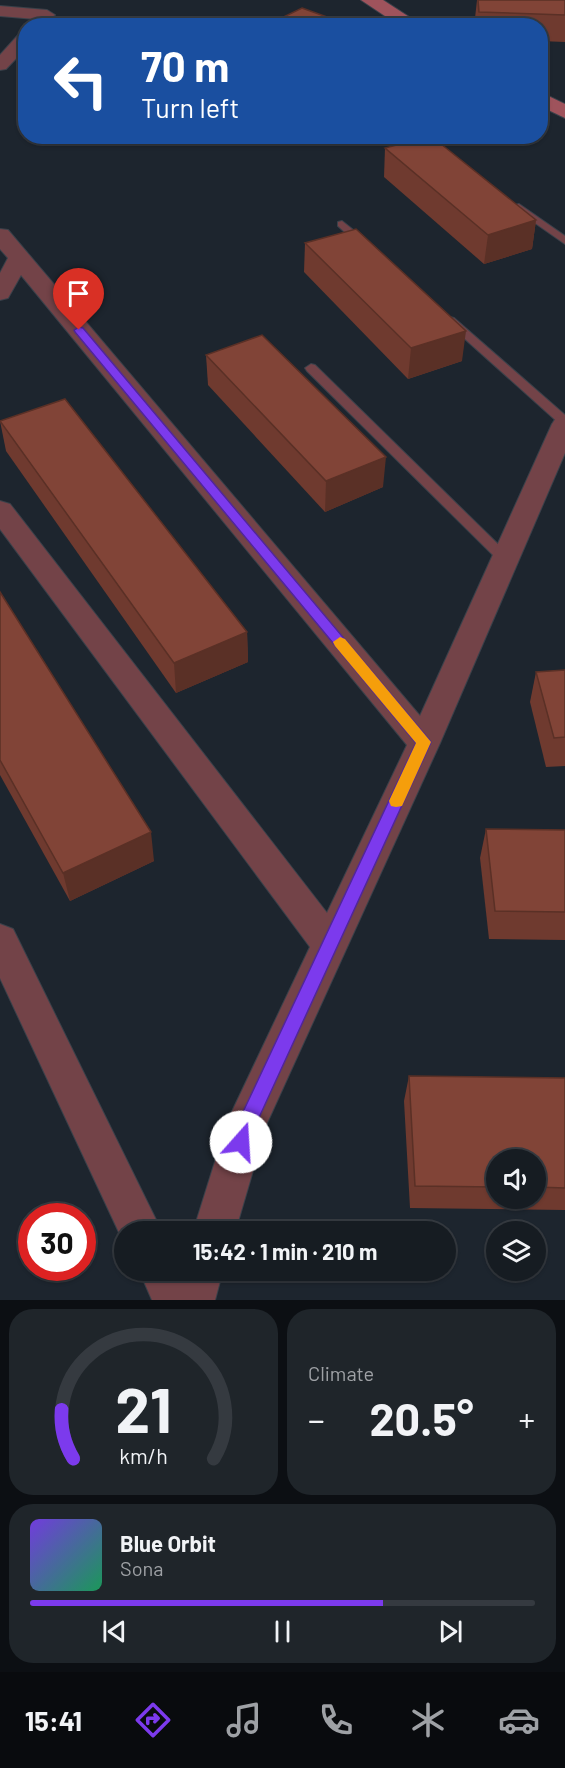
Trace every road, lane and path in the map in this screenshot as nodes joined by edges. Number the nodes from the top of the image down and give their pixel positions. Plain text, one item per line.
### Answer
1 (60, 0) edge
2 (370, 0) edge
3 (0, 11) edge
4 (33, 18) edge
5 (44, 18) edge
6 (400, 18) edge
7 (18, 46) edge
8 (0, 65) edge
9 (548, 102) edge
10 (565, 112) edge
11 (509, 200) edge
12 (342, 224) dead end
13 (0, 235) edge
14 (565, 240) edge
15 (368, 248) edge
16 (19, 258) junction
17 (0, 293) edge
18 (440, 311) edge
19 (311, 368) dead end
20 (565, 423) edge
21 (0, 510) edge
22 (505, 559) junction
23 (424, 742) junction
24 (0, 940) edge
25 (330, 945) junction
26 (136, 1221) edge
27 (217, 1221) edge
28 (165, 1281) edge
29 (199, 1281) edge
30 (174, 1300) edge
31 (193, 1300) edge

1 - 5 street
2 - 6 main road
3 - 4 street
7 - 8 street
9 - 10 main road
11 - 14 lane
12 - 15 lane
13 - 16 street
16 - 17 street
16 - 23 street
18 - 20 lane
19 - 22 lane
20 - 22 street
21 - 25 street
22 - 23 street
23 - 25 street
24 - 26 street
25 - 27 street
28 - 30 street
29 - 31 street

